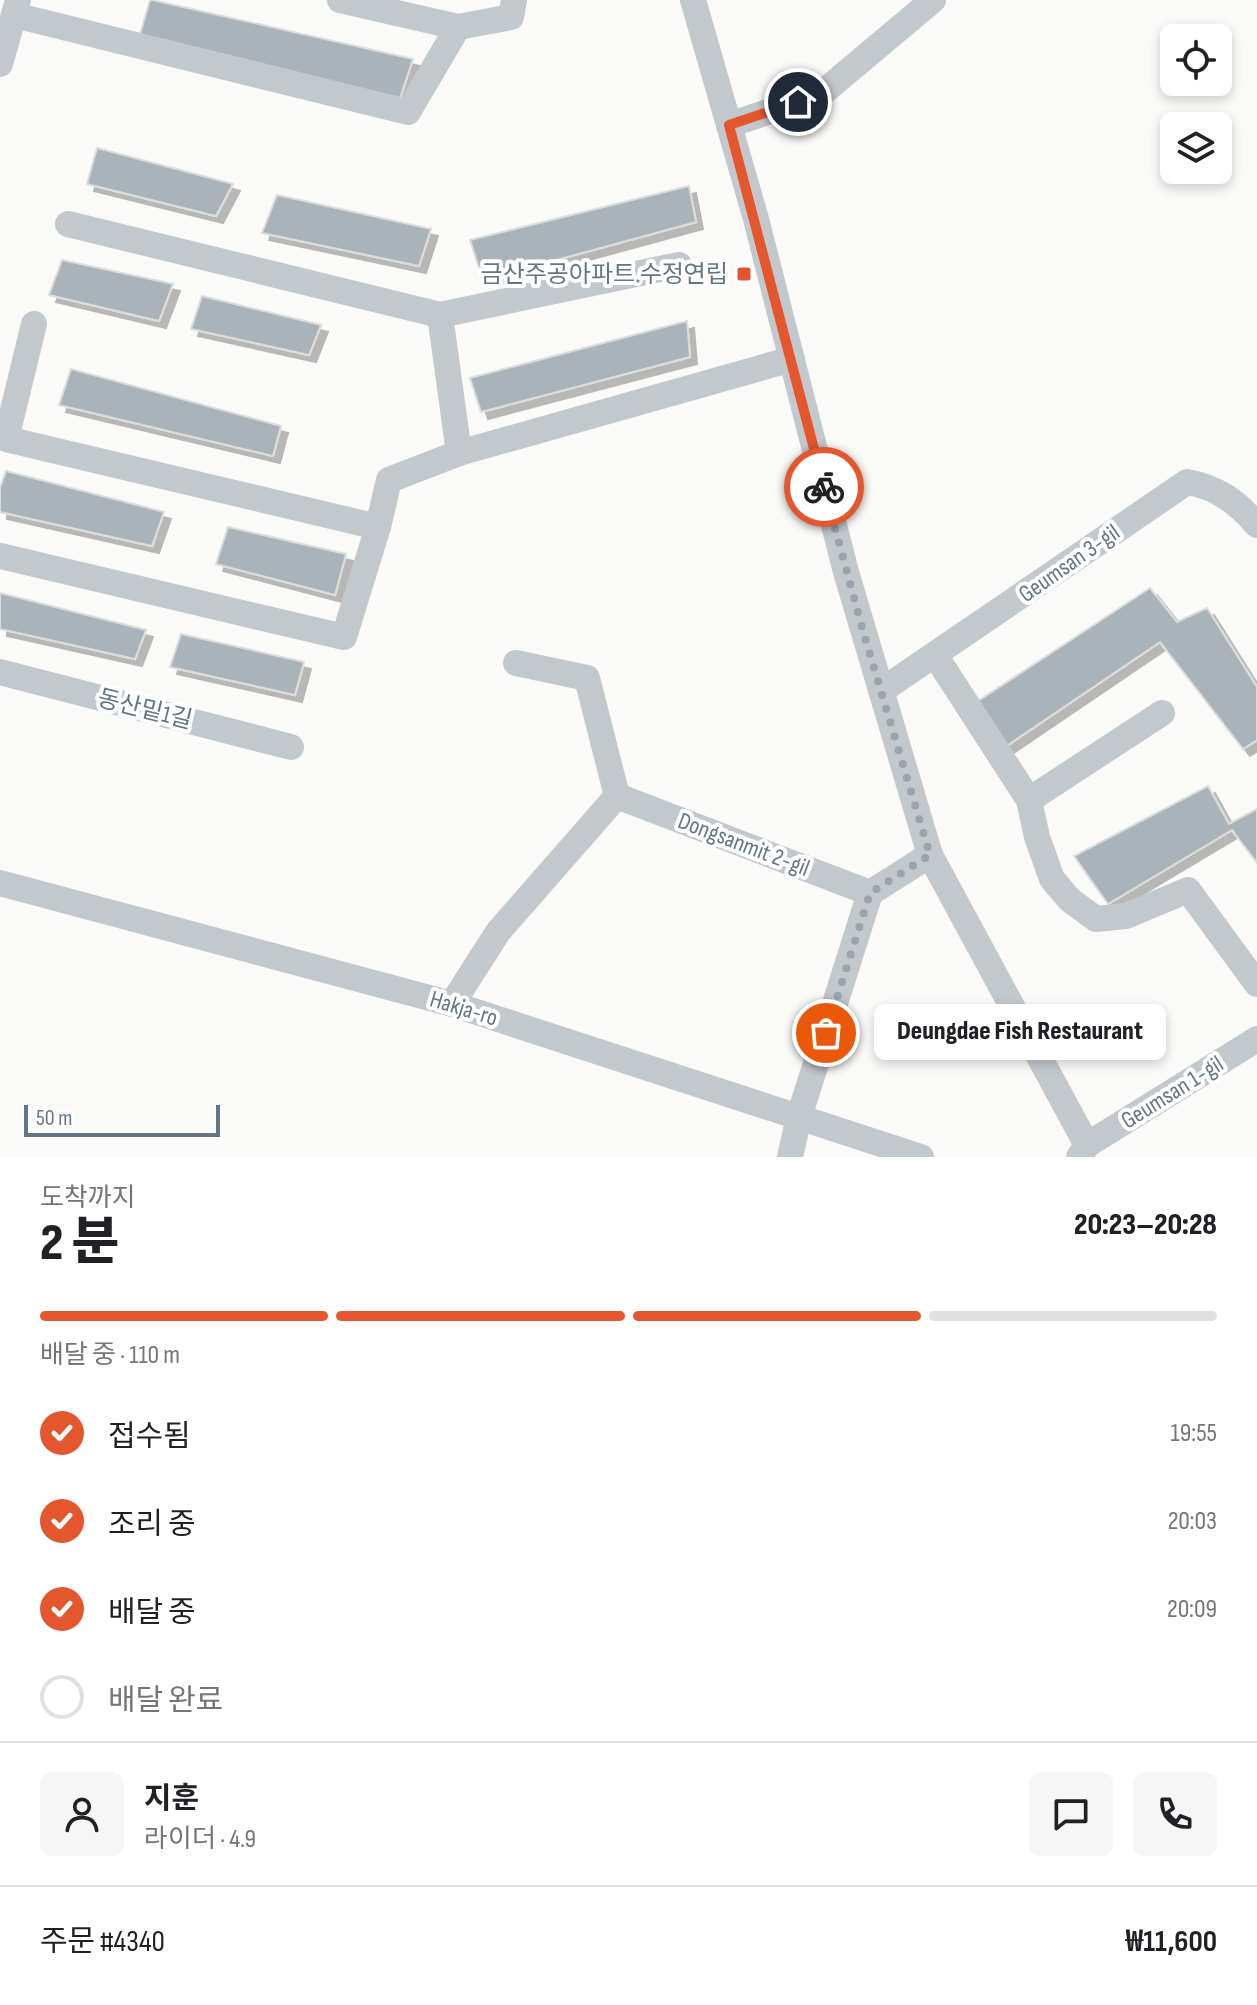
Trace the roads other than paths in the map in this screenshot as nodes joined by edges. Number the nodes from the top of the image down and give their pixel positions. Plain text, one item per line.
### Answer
1 (340, 0) edge
2 (514, 0) edge
3 (693, 0) edge
4 (933, 0) edge
5 (417, 9) edge
6 (10, 20) edge
7 (458, 27) junction
8 (0, 64) edge
9 (729, 125) junction
10 (68, 224) dead end
11 (679, 265) dead end
12 (440, 315) junction
13 (34, 324) dead end
14 (792, 359) junction
15 (459, 453) junction
16 (1257, 525) edge
17 (378, 527) junction
18 (0, 556) edge
19 (935, 655) junction
20 (516, 663) dead end
21 (0, 672) edge
22 (881, 691) junction
23 (1162, 713) dead end
24 (291, 747) dead end
25 (617, 796) junction
26 (1029, 800) junction
27 (930, 855) junction
28 (0, 883) edge
29 (870, 893) junction
30 (1257, 984) edge
31 (452, 1004) junction
32 (1257, 1039) edge
33 (799, 1117) junction
34 (1083, 1151) edge
35 (790, 1157) edge
36 (921, 1157) edge

1 - 5 street
2 - 7 street
3 - 9 street
4 - 9 street
5 - 7 street
6 - 7 street
6 - 8 street
9 - 14 street
10 - 12 street
11 - 12 street
12 - 15 street
13 - 17 street
14 - 15 street
14 - 22 street
15 - 17 street
16 - 19 street, Geumsan 3-gil
17 - 18 street
19 - 22 street, Geumsan 3-gil
19 - 26 street
20 - 25 street
21 - 24 street, 동산밑1길
22 - 27 street
23 - 26 street
25 - 29 street, Dongsanmit 2-gil
25 - 31 street
26 - 30 street
27 - 29 street
27 - 34 street
28 - 31 street, Hakja-ro
29 - 33 street
31 - 33 street, Hakja-ro
32 - 34 street, Geumsan 1-gil
33 - 35 street
33 - 36 street, Hakja-ro

